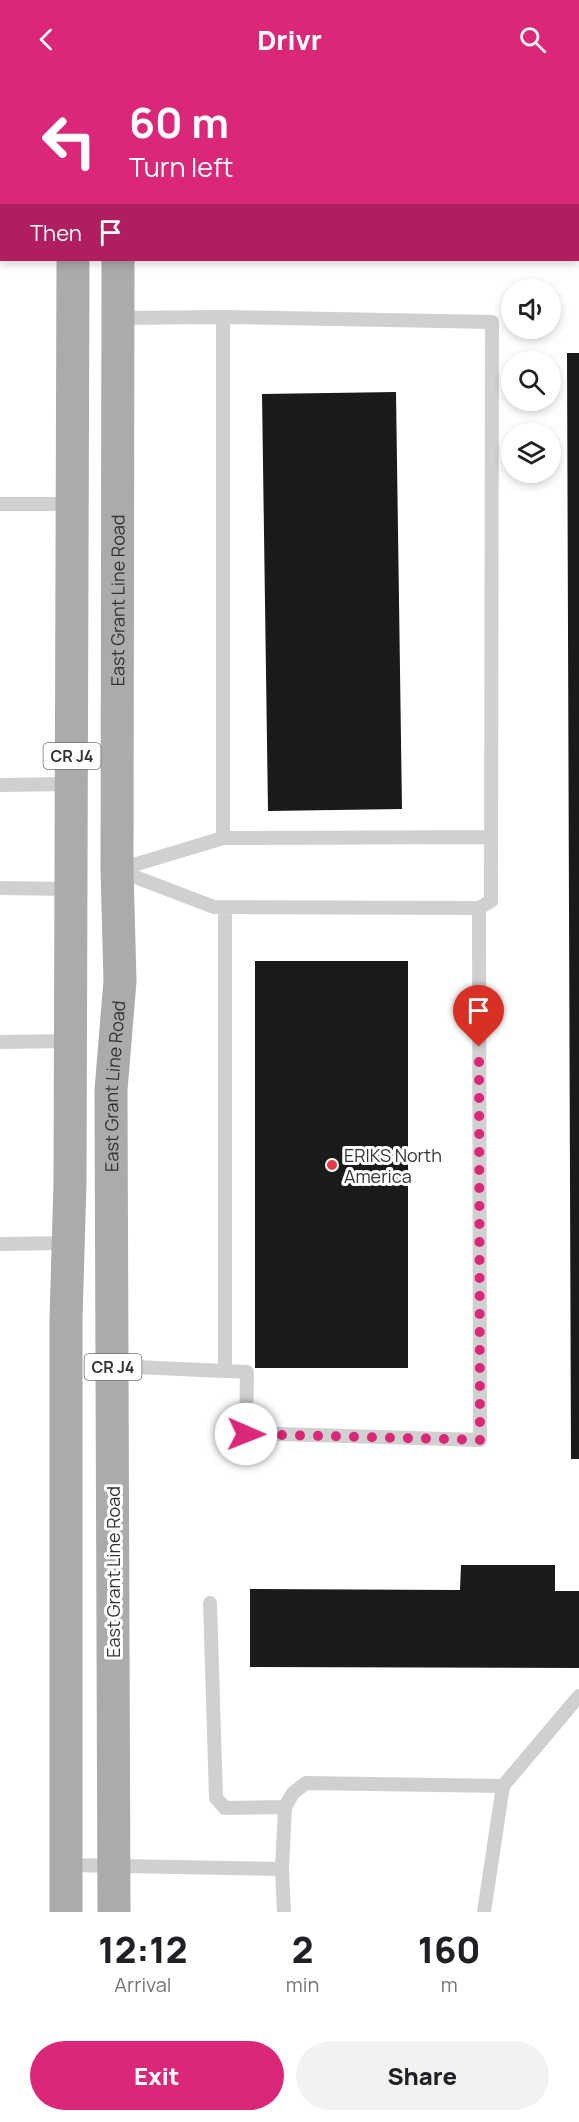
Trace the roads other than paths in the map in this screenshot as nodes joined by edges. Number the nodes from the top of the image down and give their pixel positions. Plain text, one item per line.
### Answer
1 (73, 261) edge
2 (118, 261) edge
3 (223, 317) junction
4 (117, 318) junction
5 (0, 504) edge
6 (72, 504) junction
7 (72, 784) junction
8 (0, 785) edge
9 (491, 837) junction
10 (223, 838) junction
11 (117, 870) junction
12 (0, 888) edge
13 (71, 889) junction
14 (225, 907) junction
15 (479, 908) junction
16 (70, 1041) junction
17 (0, 1042) edge
18 (68, 1243) junction
19 (0, 1244) edge
20 (113, 1366) junction
21 (225, 1371) junction
22 (210, 1603) dead end
23 (579, 1696) edge
24 (503, 1786) junction
25 (285, 1807) junction
26 (66, 1865) junction
27 (114, 1865) junction
28 (282, 1869) junction
29 (66, 1912) edge
30 (114, 1912) edge
31 (284, 1912) edge
32 (484, 1912) edge

1 - 6 main road, CR J4
2 - 4 main road, East Grant Line Road / CR J4
3 - 4 lane
3 - 9 lane
3 - 10 lane
4 - 11 main road, East Grant Line Road / CR J4
5 - 6 lane
6 - 7 main road, CR J4
7 - 8 lane
7 - 13 main road, CR J4
9 - 10 lane
9 - 15 lane
10 - 11 lane
11 - 14 lane
11 - 20 main road, East Grant Line Road / CR J4
12 - 13 lane
13 - 16 main road, CR J4
14 - 15 lane
14 - 21 lane
15 - 21 lane
16 - 17 lane
16 - 18 main road, CR J4
18 - 19 lane
18 - 26 main road, CR J4
20 - 21 lane
20 - 27 main road, East Grant Line Road / CR J4
22 - 25 lane
23 - 24 lane
24 - 25 lane
24 - 32 lane
25 - 28 lane
26 - 27 lane
26 - 29 main road, CR J4
27 - 28 lane
27 - 30 main road, East Grant Line Road / CR J4
28 - 31 lane

